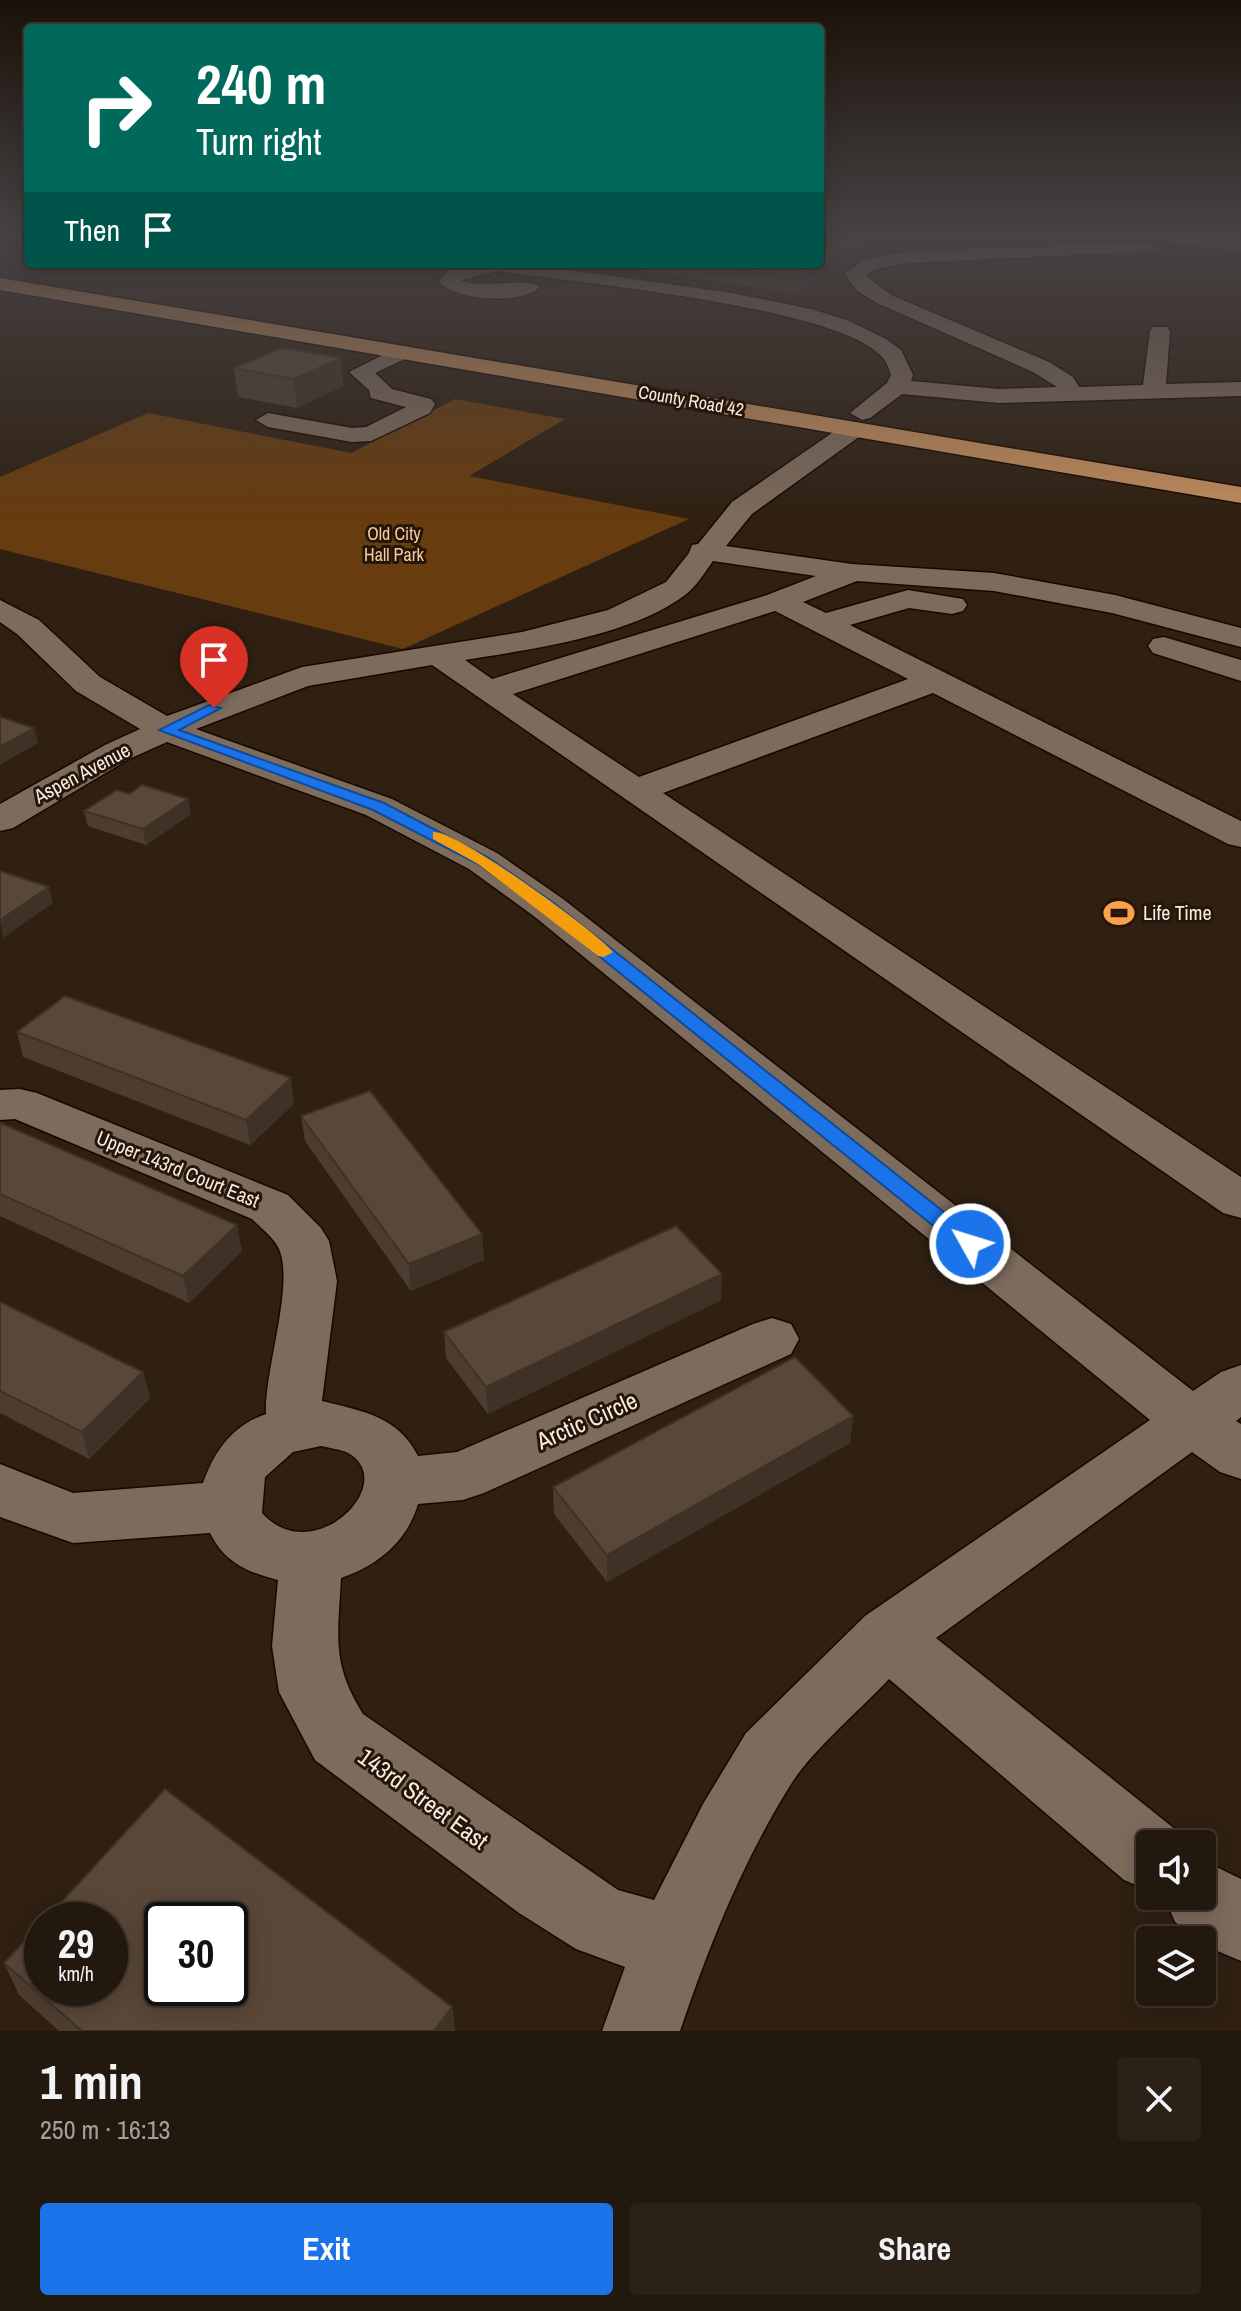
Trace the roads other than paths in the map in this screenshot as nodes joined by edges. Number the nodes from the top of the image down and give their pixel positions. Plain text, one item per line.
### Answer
1 (276, 331) edge
2 (351, 331) edge
3 (852, 331) edge
4 (957, 331) edge
5 (1160, 331) dead end
6 (401, 352) junction
7 (897, 387) junction
8 (1241, 389) edge
9 (1154, 392) junction
10 (1072, 394) junction
11 (268, 420) edge
12 (858, 421) junction
13 (1241, 478) edge
14 (1241, 495) edge
15 (702, 551) junction
16 (853, 572) junction
17 (778, 601) junction
18 (0, 609) edge
19 (822, 624) junction
20 (1241, 638) edge
21 (437, 654) junction
22 (1241, 671) edge
23 (934, 681) junction
24 (487, 691) junction
25 (166, 730) junction
26 (634, 791) junction
27 (0, 820) edge
28 (1241, 836) edge
29 (0, 1105) edge
30 (1241, 1201) edge
31 (772, 1339) dead end
32 (1224, 1421) edge
33 (296, 1426) junction
34 (396, 1482) junction
35 (0, 1489) edge
36 (229, 1506) junction
37 (311, 1559) junction
38 (888, 1636) junction
39 (1136, 1844) edge
40 (1216, 1906) edge
41 (1241, 1924) edge
42 (672, 1943) junction
43 (641, 2031) edge

1 - 6 highway, County Road 42
2 - 12 highway, County Road 42
3 - 7 street
4 - 10 street
5 - 9 street
6 - 11 street
6 - 12 highway, County Road 42
7 - 10 street
7 - 12 street, Aspen Avenue
8 - 9 street
9 - 10 street
12 - 13 highway, County Road 42
12 - 14 highway, County Road 42
12 - 15 street, Aspen Avenue
15 - 16 street
15 - 21 street, Aspen Avenue
16 - 17 street
16 - 20 street
17 - 19 street
17 - 24 street
18 - 25 street
19 - 22 street
19 - 23 street
21 - 24 street
21 - 25 street, Aspen Avenue
23 - 26 street
23 - 28 street
24 - 26 street
25 - 27 street, Aspen Avenue
25 - 32 street
26 - 30 street
29 - 33 street, Upper 143rd Court East
31 - 34 street, Arctic Circle
32 - 38 street
33 - 34 street
33 - 36 street
34 - 37 street
35 - 36 street
36 - 37 street
37 - 42 street, 143rd Street East
38 - 39 street
38 - 42 street
40 - 41 street
42 - 43 street

